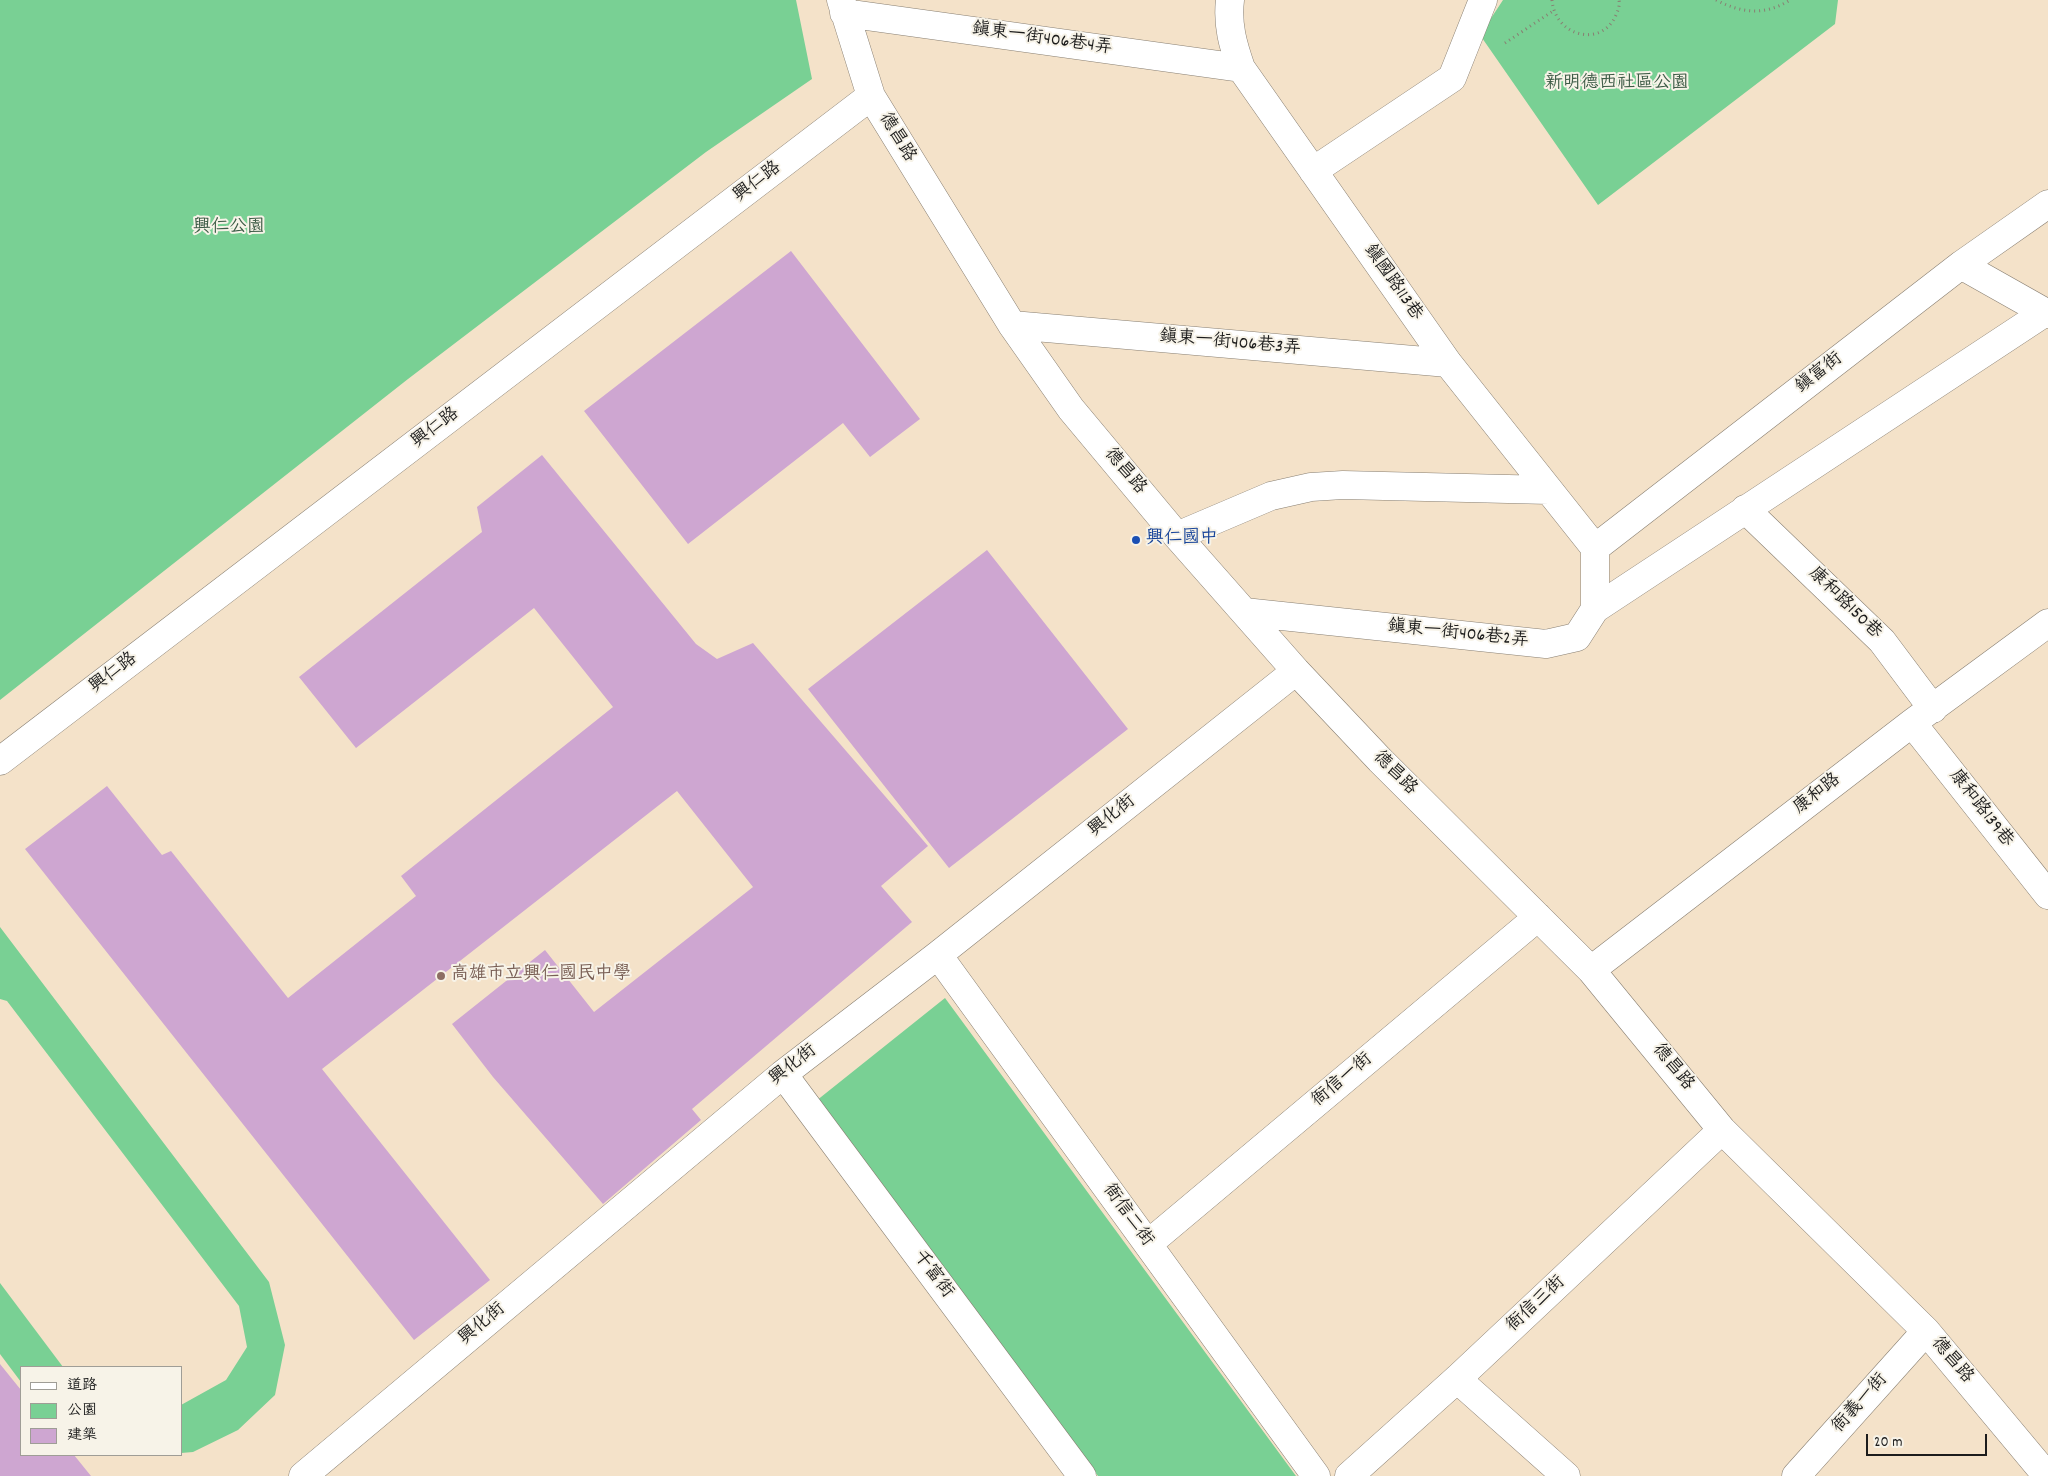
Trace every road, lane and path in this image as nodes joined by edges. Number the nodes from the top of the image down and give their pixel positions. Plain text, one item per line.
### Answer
1 (1230, 0) edge
2 (1483, 0) edge
3 (1552, 0) edge
4 (1619, 0) edge
5 (1716, 0) edge
6 (1790, 0) edge
7 (842, 6) edge
8 (1241, 68) junction
9 (871, 96) junction
10 (1313, 171) junction
11 (2048, 204) edge
12 (1961, 265) junction
13 (2046, 313) edge
14 (1012, 325) junction
15 (1448, 363) junction
16 (1549, 490) junction
17 (1746, 509) junction
18 (1178, 536) junction
19 (1595, 548) junction
20 (1595, 609) junction
21 (1244, 612) junction
22 (2048, 623) edge
23 (1296, 671) junction
24 (1923, 716) junction
25 (0, 761) edge
26 (2048, 895) edge
27 (1538, 917) junction
28 (938, 955) junction
29 (1591, 970) junction
30 (783, 1074) junction
31 (1722, 1130) junction
32 (1148, 1244) junction
33 (1926, 1331) junction
34 (1457, 1379) junction
35 (303, 1476) edge
36 (1082, 1476) edge
37 (1316, 1476) edge
38 (1349, 1476) edge
39 (1566, 1476) edge
40 (1796, 1476) edge
41 (2047, 1476) edge

1 - 8 street, 鎮國路113巷
2 - 10 street
3 - 4 path
5 - 6 path
7 - 8 street, 鎮東一街406巷4弄
7 - 9 street, 德昌路
8 - 10 street, 鎮國路113巷
9 - 14 street, 德昌路
9 - 25 street, 興仁路
10 - 15 street, 鎮國路113巷
11 - 12 street, 鎮富街
12 - 13 street
12 - 19 street, 鎮富街
13 - 17 street
14 - 15 street, 鎮東一街406巷3弄
14 - 18 street, 德昌路
15 - 16 street, 鎮國路113巷
16 - 18 street
16 - 19 street, 鎮國路113巷
17 - 20 street
17 - 24 street, 康和路150巷
18 - 21 street, 德昌路
19 - 20 street
20 - 21 street, 鎮東一街406巷2弄
21 - 23 street, 德昌路
22 - 24 street, 康和路
23 - 27 street, 德昌路
23 - 28 street, 興化街
24 - 26 street, 康和路139巷
24 - 29 street, 康和路
27 - 29 street, 德昌路
27 - 32 street, 衙信一街
28 - 30 street, 興化街
28 - 32 street, 衙信二街
29 - 31 street, 德昌路
30 - 35 street, 興化街
30 - 36 street, 千富街
31 - 33 street, 德昌路
31 - 34 street, 衙信三街
32 - 37 street, 衙信二街
33 - 40 street, 衙義一街
33 - 41 street, 德昌路
34 - 38 street, 衙信三街
34 - 39 street

